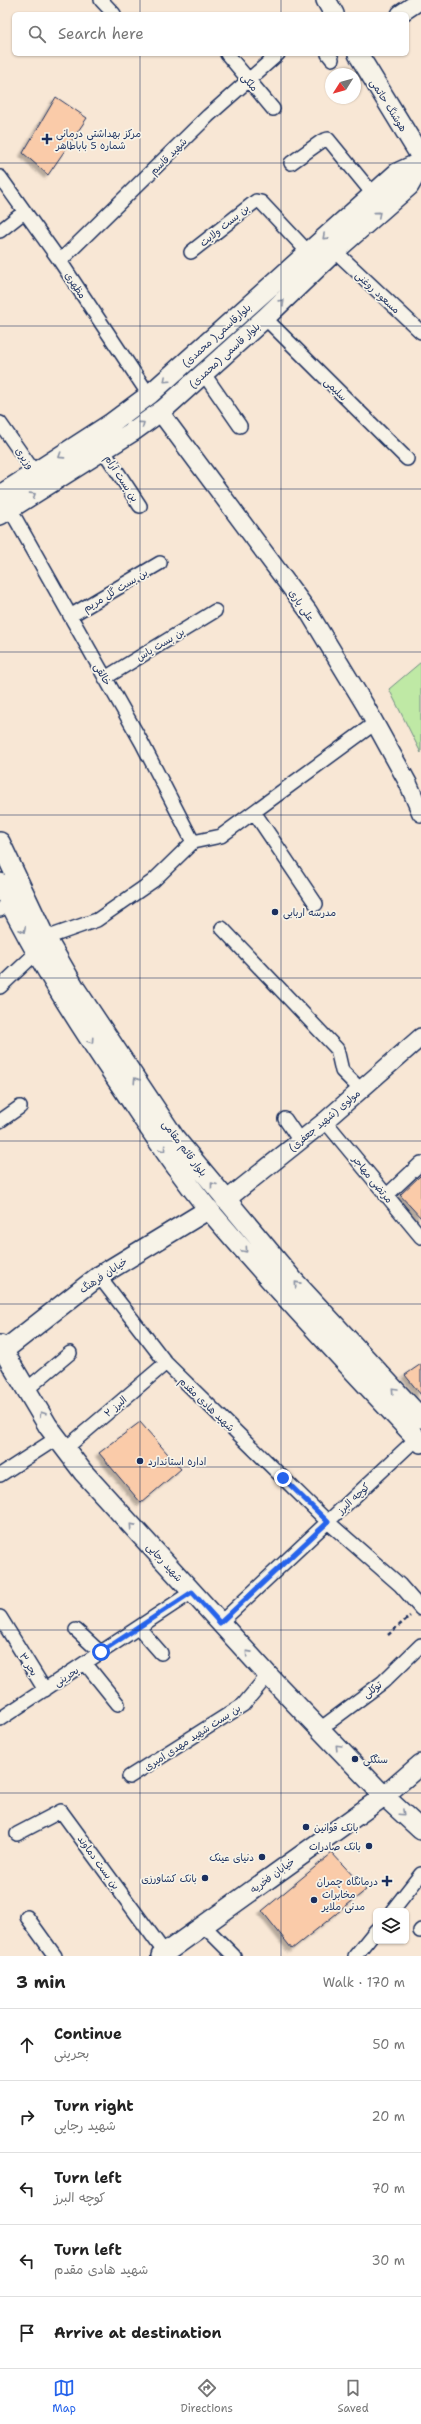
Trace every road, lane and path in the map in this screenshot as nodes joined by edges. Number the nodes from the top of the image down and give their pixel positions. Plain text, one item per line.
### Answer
1 (101, 0) edge
2 (326, 0) edge
3 (421, 0) edge
4 (112, 12) edge
5 (333, 12) edge
6 (403, 12) edge
7 (229, 56) edge
8 (276, 56) edge
9 (359, 56) edge
10 (248, 79) junction
11 (273, 109) dead end
12 (421, 157) edge
13 (421, 162) edge
14 (290, 163) dead end
15 (421, 165) edge
16 (0, 177) edge
17 (373, 194) junction
18 (24, 212) junction
19 (0, 231) edge
20 (334, 251) junction
21 (191, 252) dead end
22 (308, 252) junction
23 (60, 261) junction
24 (265, 318) junction
25 (421, 332) edge
26 (204, 374) junction
27 (149, 395) junction
28 (160, 412) junction
29 (0, 423) edge
30 (240, 426) dead end
31 (103, 450) junction
32 (407, 459) dead end
33 (35, 473) junction
34 (3, 506) edge
35 (140, 506) dead end
36 (160, 563) dead end
37 (215, 611) dead end
38 (70, 616) junction
39 (105, 678) junction
40 (375, 723) junction
41 (254, 812) junction
42 (421, 812) edge
43 (0, 842) edge
44 (193, 842) junction
45 (4, 877) edge
46 (316, 904) dead end
47 (5, 906) edge
48 (222, 928) dead end
49 (41, 945) junction
50 (0, 987) edge
51 (421, 1037) edge
52 (361, 1090) junction
53 (20, 1107) dead end
54 (285, 1119) dead end
55 (0, 1121) edge
56 (325, 1121) junction
57 (300, 1141) junction
58 (421, 1163) edge
59 (386, 1196) junction
60 (217, 1205) junction
61 (421, 1237) edge
62 (98, 1276) junction
63 (308, 1308) junction
64 (1, 1348) edge
65 (70, 1353) dead end
66 (166, 1363) junction
67 (26, 1390) junction
68 (419, 1413) edge
69 (419, 1440) edge
70 (61, 1443) junction
71 (0, 1475) edge
72 (328, 1522) junction
73 (192, 1592) junction
74 (420, 1607) edge
75 (0, 1617) edge
76 (220, 1623) junction
77 (139, 1628) junction
78 (76, 1630) dead end
79 (388, 1635) dead end
80 (421, 1645) edge
81 (101, 1652) junction
82 (161, 1653) dead end
83 (85, 1663) junction
84 (268, 1675) junction
85 (45, 1690) junction
86 (118, 1704) dead end
87 (0, 1719) edge
88 (320, 1729) junction
89 (421, 1764) edge
90 (129, 1777) dead end
91 (384, 1796) junction
92 (421, 1830) edge
93 (17, 1834) dead end
94 (421, 1874) edge
95 (394, 1908) edge
96 (27, 1917) dead end
97 (204, 1924) junction
98 (373, 1934) edge
99 (163, 1954) edge
100 (55, 1956) edge
101 (234, 1956) edge
102 (355, 1956) edge

1 - 4 street
2 - 5 main road
3 - 6 street
7 - 10 street, ملکی
8 - 10 street, شهید قاسم
9 - 12 main road, هوشنگ حاتمی
10 - 11 street, ملکی
10 - 23 street, شهید قاسم
13 - 17 main road, بلوارقاسمی( محمدی)
14 - 17 street
20 -> 15 main road, بلوار قاسمی (محمدی)
16 - 18 street, مظهری
17 -> 22 main road, بلوارقاسمی( محمدی)
18 - 19 street
18 - 23 street, مظهری
24 -> 20 main road, بلوار قاسمی (محمدی)
20 - 25 street, مسعود روغنی
21 - 22 street, بن بست ولایت
22 -> 27 main road, بلوارقاسمی( محمدی)
23 - 27 street, مظهری
24 - 26 main road, بلوار قاسمی (محمدی)
24 - 32 street, سلیمی
26 - 28 main road, بلوار قاسمی (محمدی)
26 - 30 street
27 - 28 main road
27 -> 33 main road, بلوارقاسمی( محمدی)
31 -> 28 main road, بلوار قاسمی (محمدی)
28 - 40 street, علی یاری
29 - 33 street, وزیری
34 -> 31 main road, بلوار قاسمی (محمدی)
31 - 35 street, بن بست آرام
33 - 34 main road, بلوارقاسمی( محمدی)
34 - 38 street, خالقی
36 - 38 street, بن بست گل مریم
37 - 39 street, بن بست یاس
38 - 39 street, خالقی
39 - 44 street, خالقی
40 - 41 street
40 - 42 street, علی یاری
41 - 44 street
41 - 46 street
43 - 45 main road, بلوار قائم مقامی
44 - 49 street
45 - 47 main road, بلوار قائم مقامی
45 - 49 main road, بلوار قائم مقامی
47 -> 49 main road, بلوار قائم مقامی
48 - 52 street
49 - 50 street
49 - 60 main road, بلوار قائم مقامی
51 - 52 street, مولوی (شهید جعفری)
52 - 56 street, مولوی (شهید جعفری)
53 - 55 street
54 - 57 street
56 - 57 street, مولوی (شهید جعفری)
56 - 59 street, مرتضی مهاجر
57 - 60 street, مولوی (شهید جعفری)
58 - 59 street
59 - 61 street, مرتضی مهاجر
60 - 62 main road, خیابان فرهنگ
60 - 63 main road, بلوار قائم مقامی
62 - 64 main road, خیابان فرهنگ
62 - 66 street, شهید هادی مقدم
68 -> 63 main road, بلوار قائم مقامی
63 - 69 main road, بلوار قائم مقامی
64 - 67 main road, شهید رجایی
65 - 67 street
66 - 70 street, البرز ۲
66 - 72 street, شهید هادی مقدم
70 -> 67 main road, شهید رجایی
69 - 72 street, کوچه البرز
70 - 71 street, البرز ۲
73 -> 70 main road, شهید رجایی
72 - 74 street, شهید هادی مقدم
72 - 76 street, کوچه البرز
73 - 76 main road, شهید رجایی
73 - 77 street, بحرینی
74 - 79 path
75 - 85 street, بحر ۳
84 -> 76 main road, شهید رجایی
77 - 81 street, بحرینی
77 - 82 street
78 - 81 street
80 - 88 street, توکلی
81 - 83 street, بحرینی
83 - 85 street, بحرینی
83 - 86 street
84 - 88 main road, شهید رجایی
84 - 90 street, بن بست شهید مهدی امیری
85 - 87 street, بحرینی
91 -> 88 main road, شهید رجایی
89 - 91 main road, خیابان فخریه
91 -> 92 main road, شهید رجایی
91 - 97 main road, خیابان فخریه
93 - 99 street, بن بست دماوند
94 - 95 street
96 - 100 street
97 - 99 main road, خیابان فخریه
97 - 101 street
98 - 102 street

